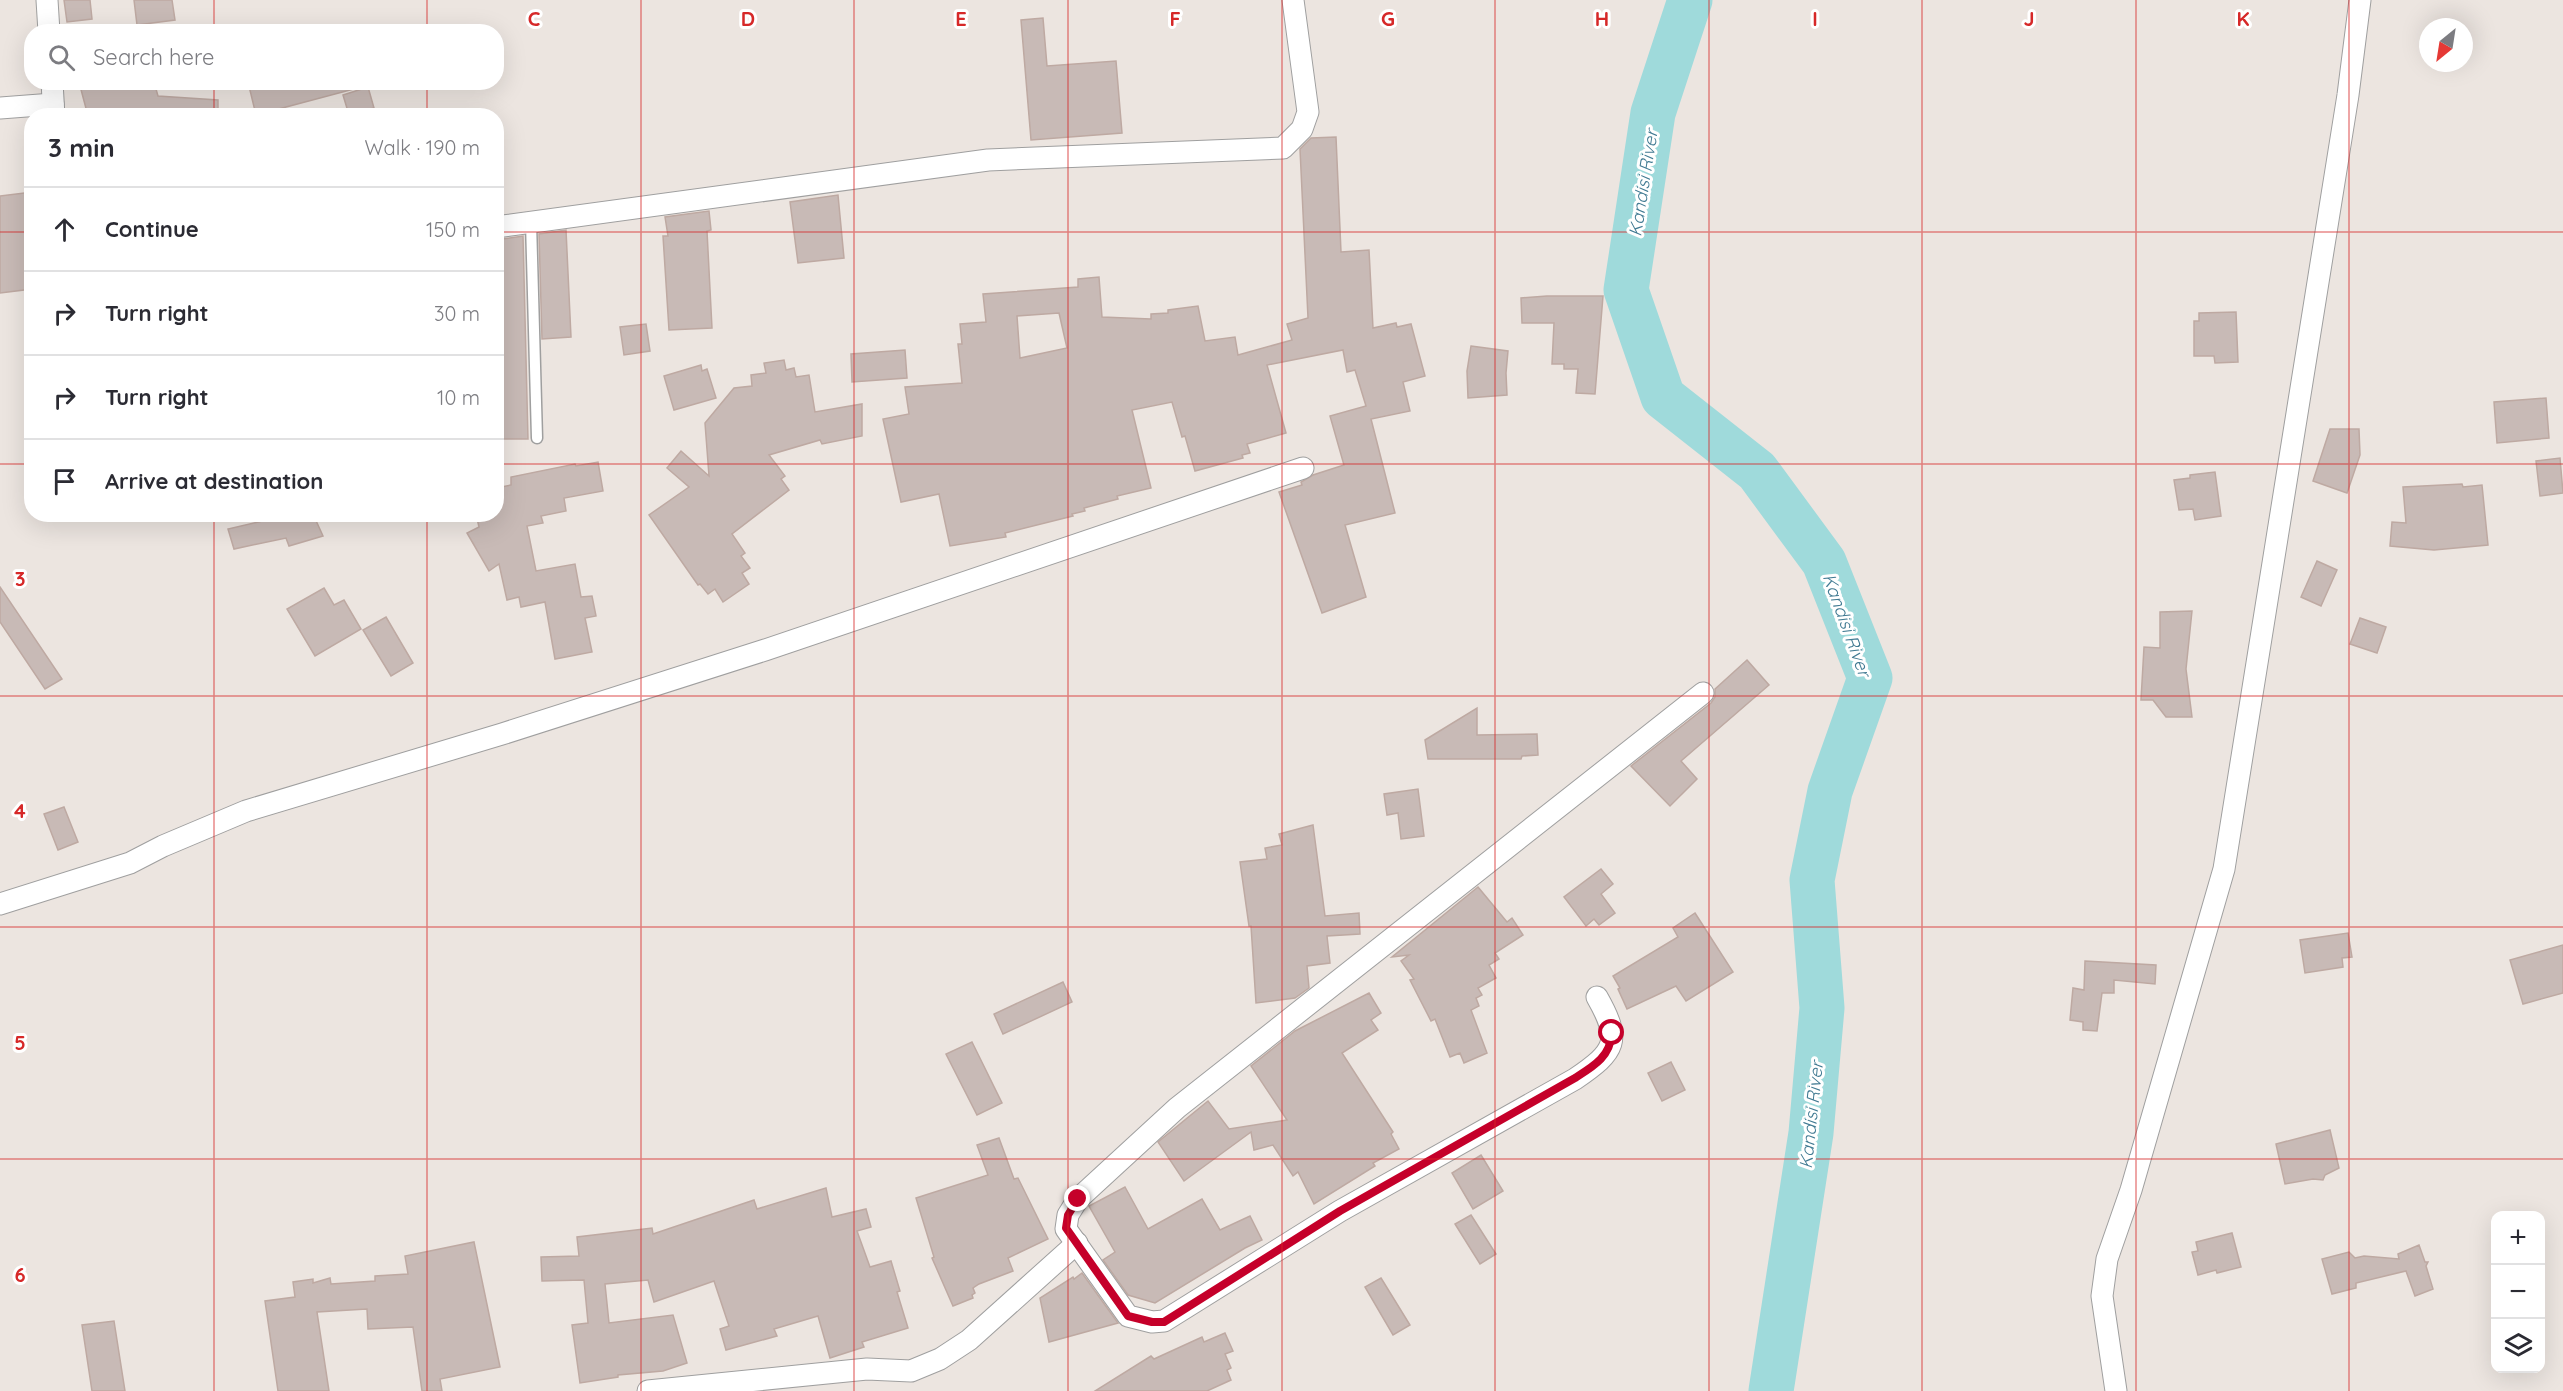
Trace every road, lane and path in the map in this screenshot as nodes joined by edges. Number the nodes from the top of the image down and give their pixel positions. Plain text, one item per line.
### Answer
1 (47, 0) edge
2 (1293, 0) edge
3 (2360, 0) edge
4 (48, 24) edge
5 (53, 90) edge
6 (0, 108) edge
7 (54, 108) edge
8 (24, 109) edge
9 (531, 222) junction
10 (504, 226) edge
11 (537, 438) dead end
12 (1303, 468) dead end
13 (1702, 693) dead end
14 (0, 904) edge
15 (1596, 997) dead end
16 (1077, 1244) junction
17 (648, 1391) edge
18 (2116, 1391) edge

1 - 4 street
2 - 9 street
3 - 18 street
5 - 7 street
6 - 8 street
9 - 10 street
9 - 11 lane
12 - 14 street
13 - 16 street
15 - 16 street
16 - 17 street

